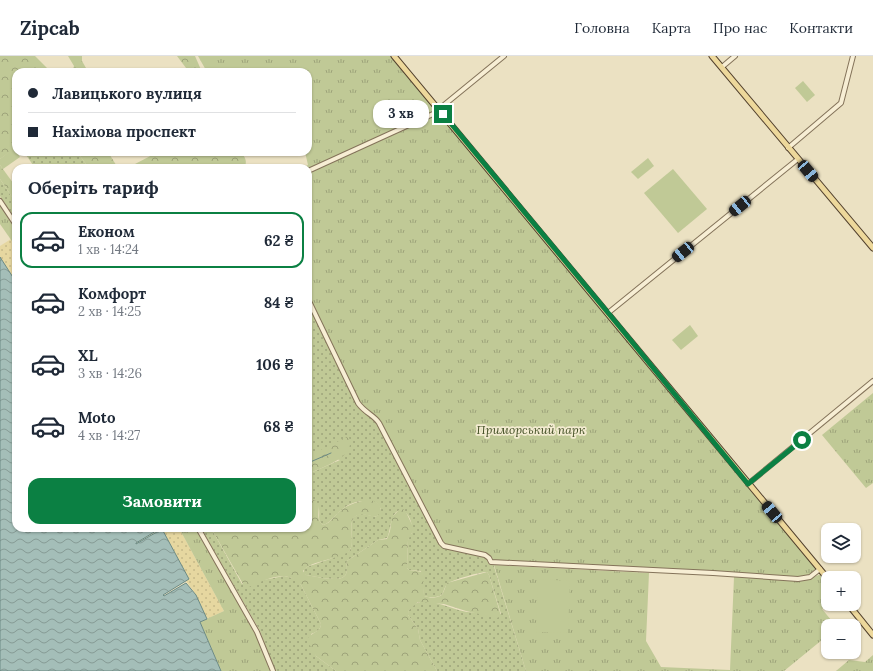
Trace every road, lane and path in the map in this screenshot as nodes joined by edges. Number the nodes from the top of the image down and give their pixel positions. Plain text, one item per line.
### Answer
1 (394, 56) edge
2 (504, 56) edge
3 (712, 56) edge
4 (736, 56) edge
5 (853, 56) edge
6 (722, 67) junction
7 (439, 109) junction
8 (788, 148) junction
9 (798, 159) junction
10 (312, 169) edge
11 (0, 201) edge
12 (12, 219) edge
13 (873, 248) edge
14 (312, 307) edge
15 (608, 313) junction
16 (873, 381) edge
17 (748, 484) junction
18 (200, 532) edge
19 (820, 569) joint
20 (854, 611) edge
21 (873, 635) edge
22 (272, 671) edge

1 - 7 main road
2 - 7 street
3 - 6 main road
4 - 6 street
5 - 8 street
6 - 8 main road
7 - 10 street
7 - 15 main road
8 - 9 main road
9 - 13 main road
9 - 15 street
11 - 12 street
14 - 19 street
15 - 17 main road
16 - 17 street
17 - 19 main road
18 - 22 street
20 - 21 main road

